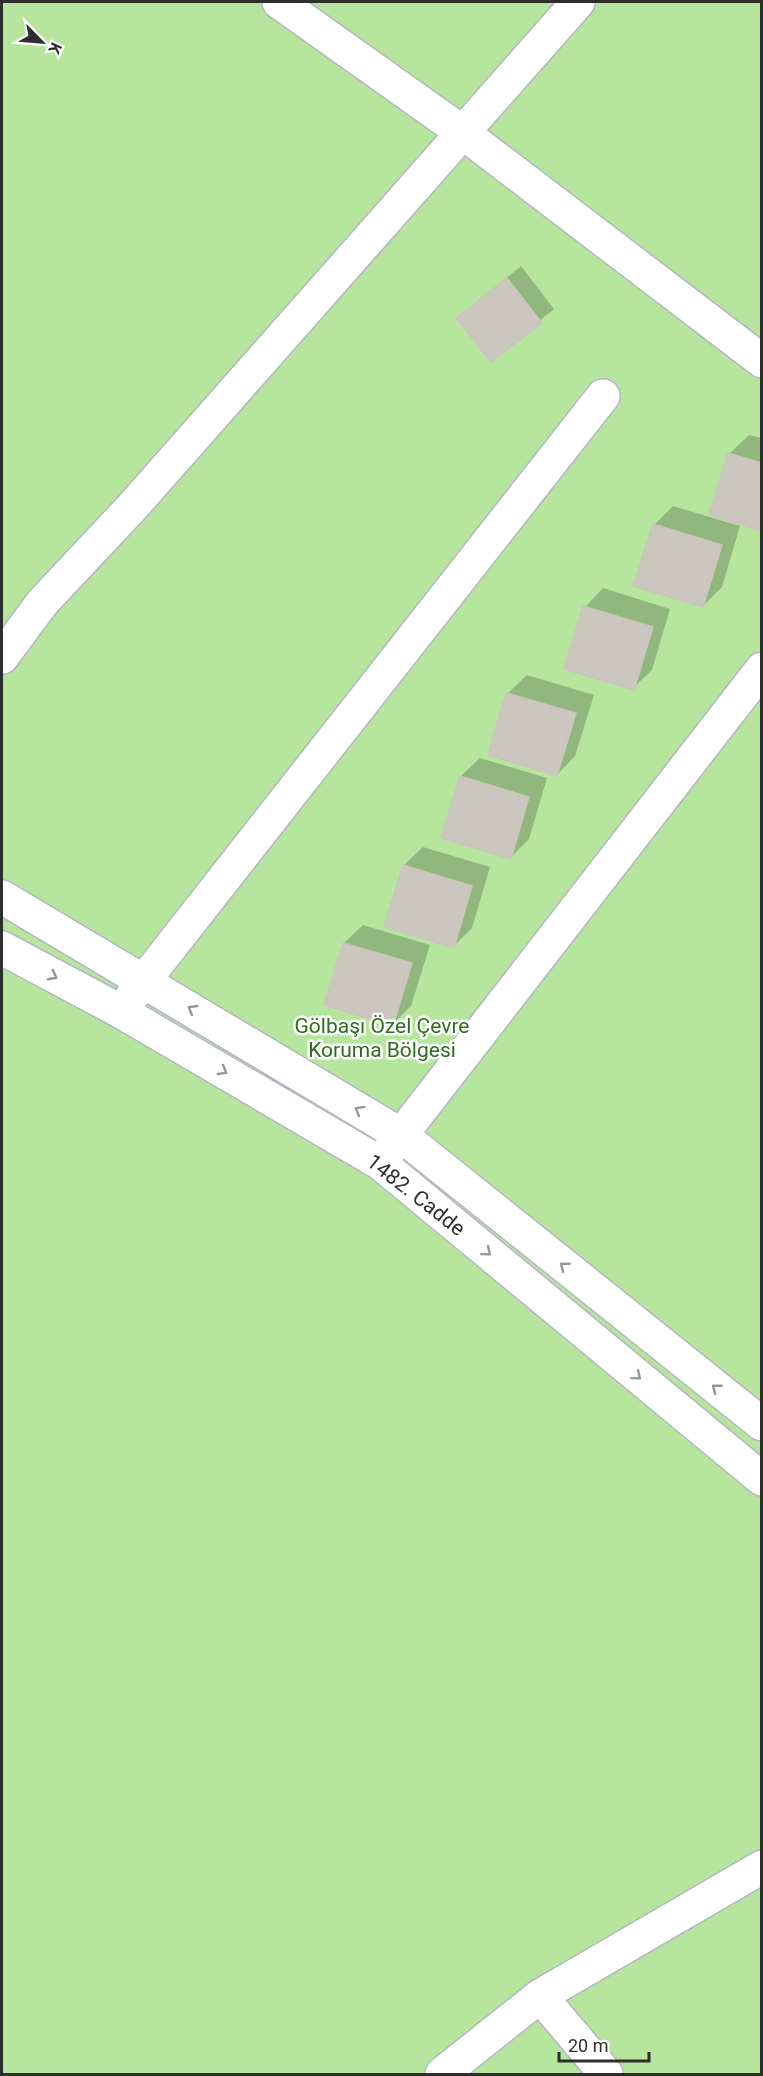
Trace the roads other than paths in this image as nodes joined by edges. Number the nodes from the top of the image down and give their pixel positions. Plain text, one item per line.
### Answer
1 (279, 2) edge
2 (578, 2) edge
3 (462, 132) junction
4 (762, 361) edge
5 (603, 396) dead end
6 (2, 657) edge
7 (762, 669) edge
8 (2, 897) edge
9 (2, 948) edge
10 (144, 980) junction
11 (120, 1011) junction
12 (401, 1135) junction
13 (380, 1163) junction
14 (762, 1424) edge
15 (762, 1479) edge
16 (762, 1868) edge
17 (540, 1996) junction
18 (442, 2074) edge
19 (606, 2074) edge

1 - 3 street
2 - 3 street
3 - 4 street
3 - 6 street
5 - 10 street
7 - 12 street
8 - 10 street, 1482. Cadde
9 -> 11 street, 1482. Cadde
10 - 11 street
12 -> 10 street, 1482. Cadde
11 -> 13 street, 1482. Cadde
12 - 13 street
14 -> 12 street, 1482. Cadde
13 -> 15 street, 1482. Cadde
16 - 17 street
17 - 18 street
17 - 19 street

